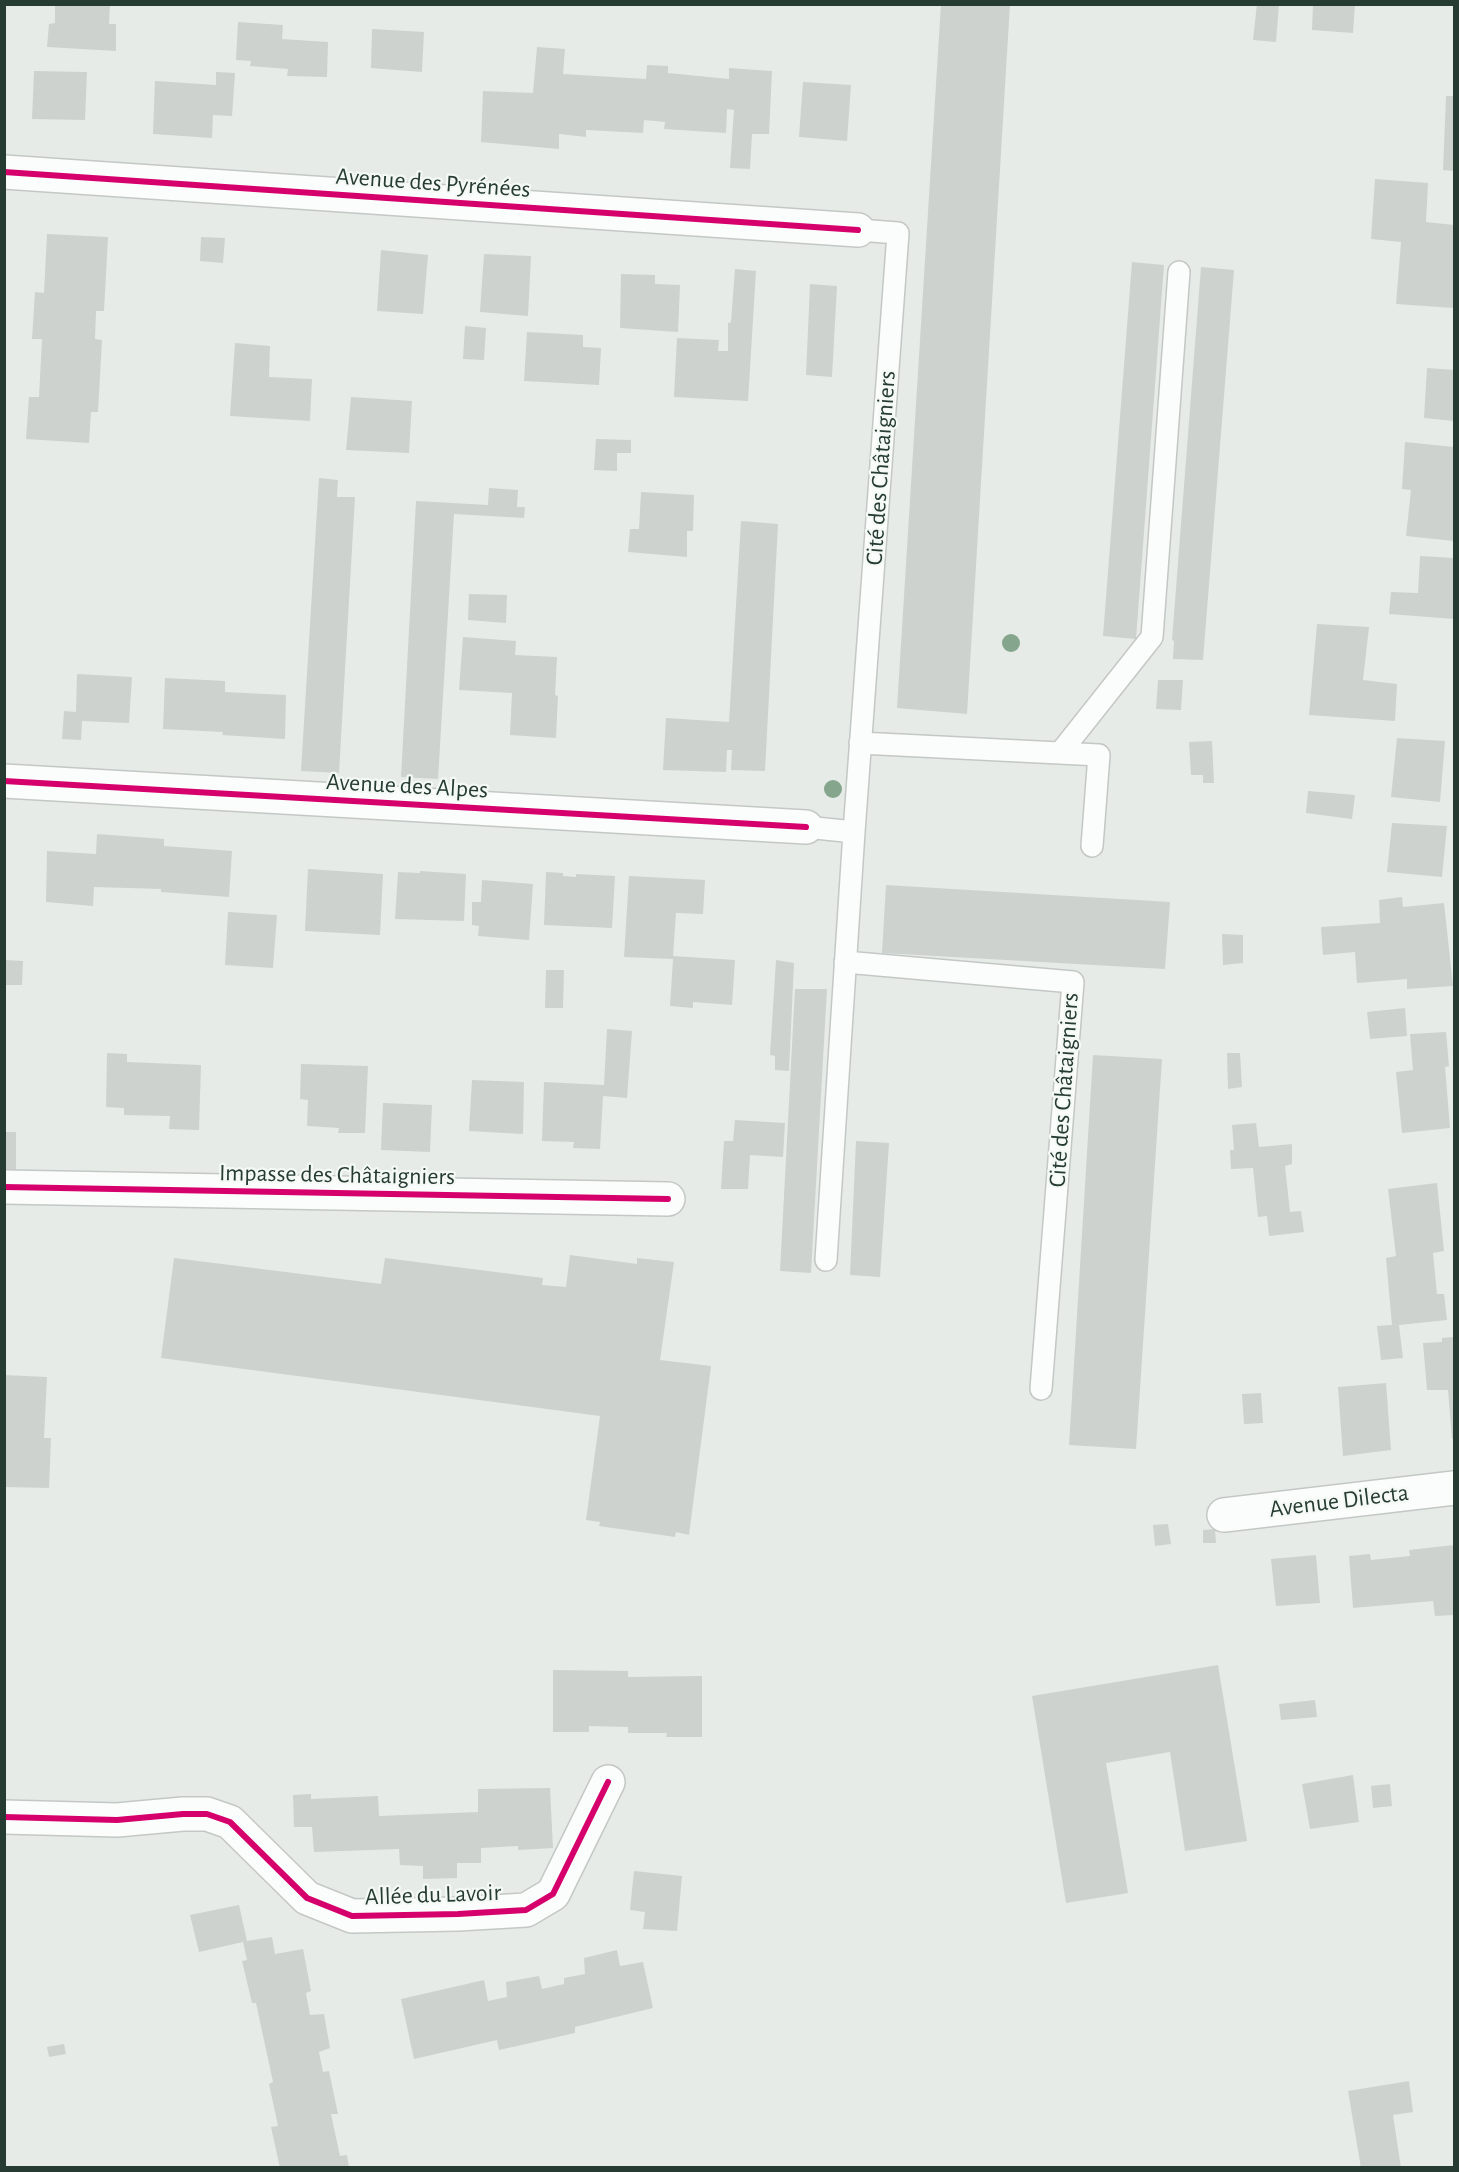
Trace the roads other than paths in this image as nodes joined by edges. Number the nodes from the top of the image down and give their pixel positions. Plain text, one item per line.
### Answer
1 (4, 172) edge
2 (858, 230) joint
3 (1179, 272) dead end
4 (860, 743) junction
5 (1060, 753) junction
6 (4, 781) edge
7 (807, 827) joint
8 (854, 832) junction
9 (1092, 846) dead end
10 (846, 962) junction
11 (4, 1187) edge
12 (668, 1199) dead end
13 (826, 1260) dead end
14 (1041, 1389) dead end
15 (1455, 1488) edge
16 (1224, 1515) dead end
17 (608, 1782) dead end
18 (4, 1817) edge

1 - 2 street, Avenue des Pyrénées
2 - 4 lane, Cité des Châtaigniers
3 - 5 lane
4 - 5 lane
4 - 8 lane, Cité des Châtaigniers
5 - 9 lane
6 - 7 street, Avenue des Alpes
7 - 8 lane
8 - 10 lane, Cité des Châtaigniers
10 - 13 lane, Cité des Châtaigniers
10 - 14 lane, Cité des Châtaigniers
11 - 12 street, Impasse des Châtaigniers
15 - 16 street, Avenue Dilecta
17 - 18 street, Allée du Lavoir

